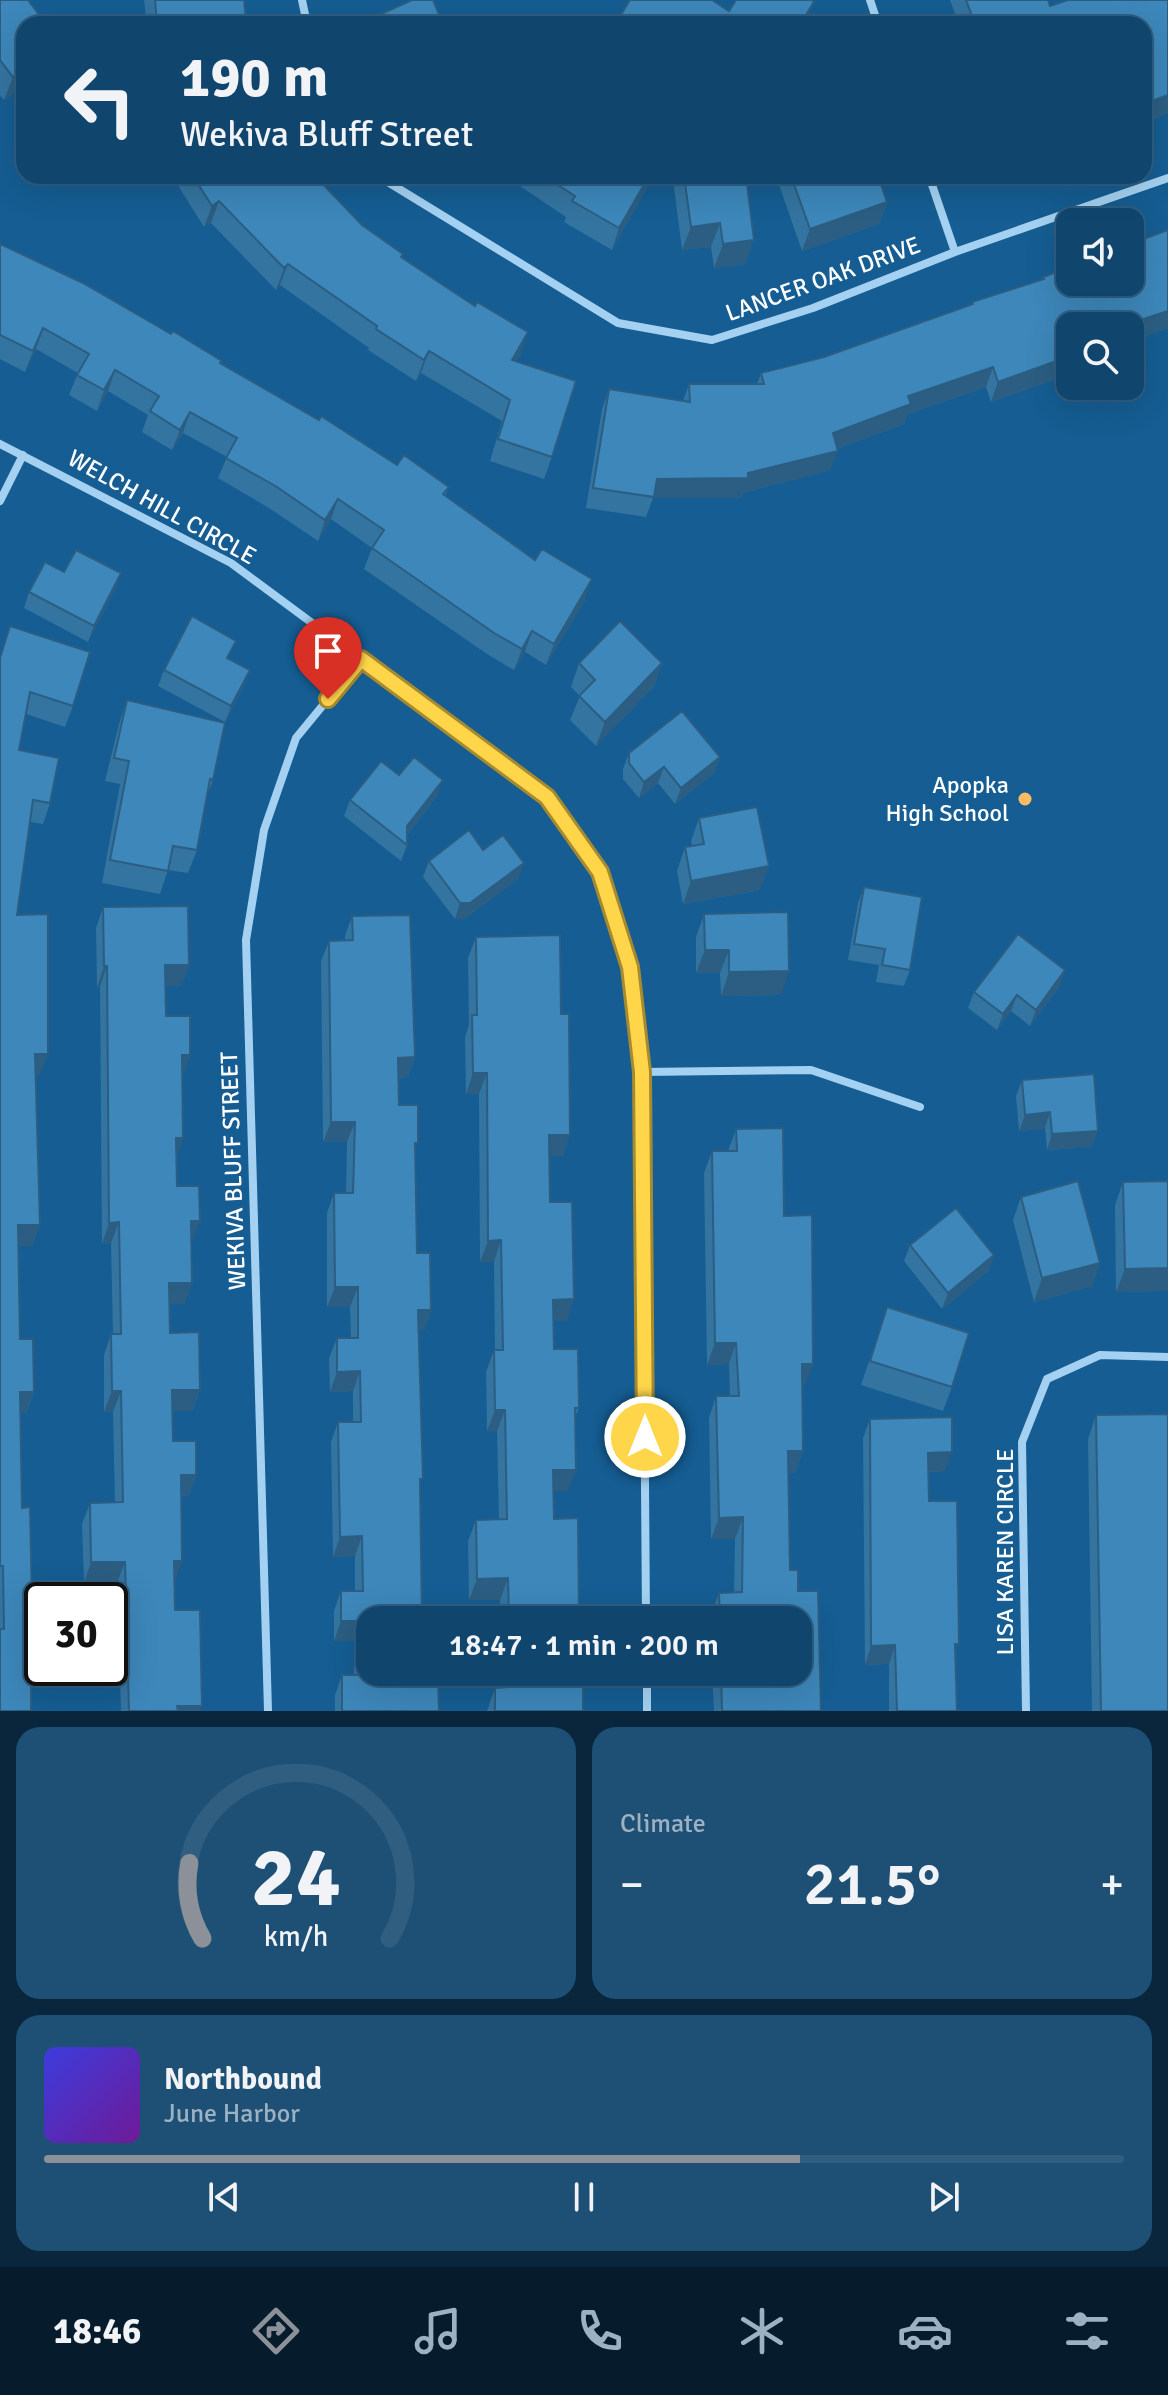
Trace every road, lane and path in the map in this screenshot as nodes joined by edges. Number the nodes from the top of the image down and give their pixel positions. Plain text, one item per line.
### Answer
1 (391, 184) edge
2 (932, 184) edge
3 (1151, 184) edge
4 (955, 252) junction
5 (0, 444) edge
6 (23, 455) junction
7 (0, 501) edge
8 (361, 659) junction
9 (642, 1072) junction
10 (920, 1107) dead end
11 (1168, 1357) edge
12 (646, 1606) edge
13 (647, 1686) edge
14 (268, 1711) edge
15 (647, 1711) edge
16 (1026, 1711) edge

1 - 4 street, LANCER OAK DRIVE
2 - 4 street
3 - 4 street, LANCER OAK DRIVE
5 - 6 street, WELCH HILL CIRCLE
6 - 7 street
6 - 8 street, WELCH HILL CIRCLE
8 - 9 street, WELCH HILL CIRCLE
8 - 14 street, WEKIVA BLUFF STREET
9 - 10 street
9 - 12 street, WELCH HILL CIRCLE
11 - 16 street, LISA KAREN CIRCLE
13 - 15 street

